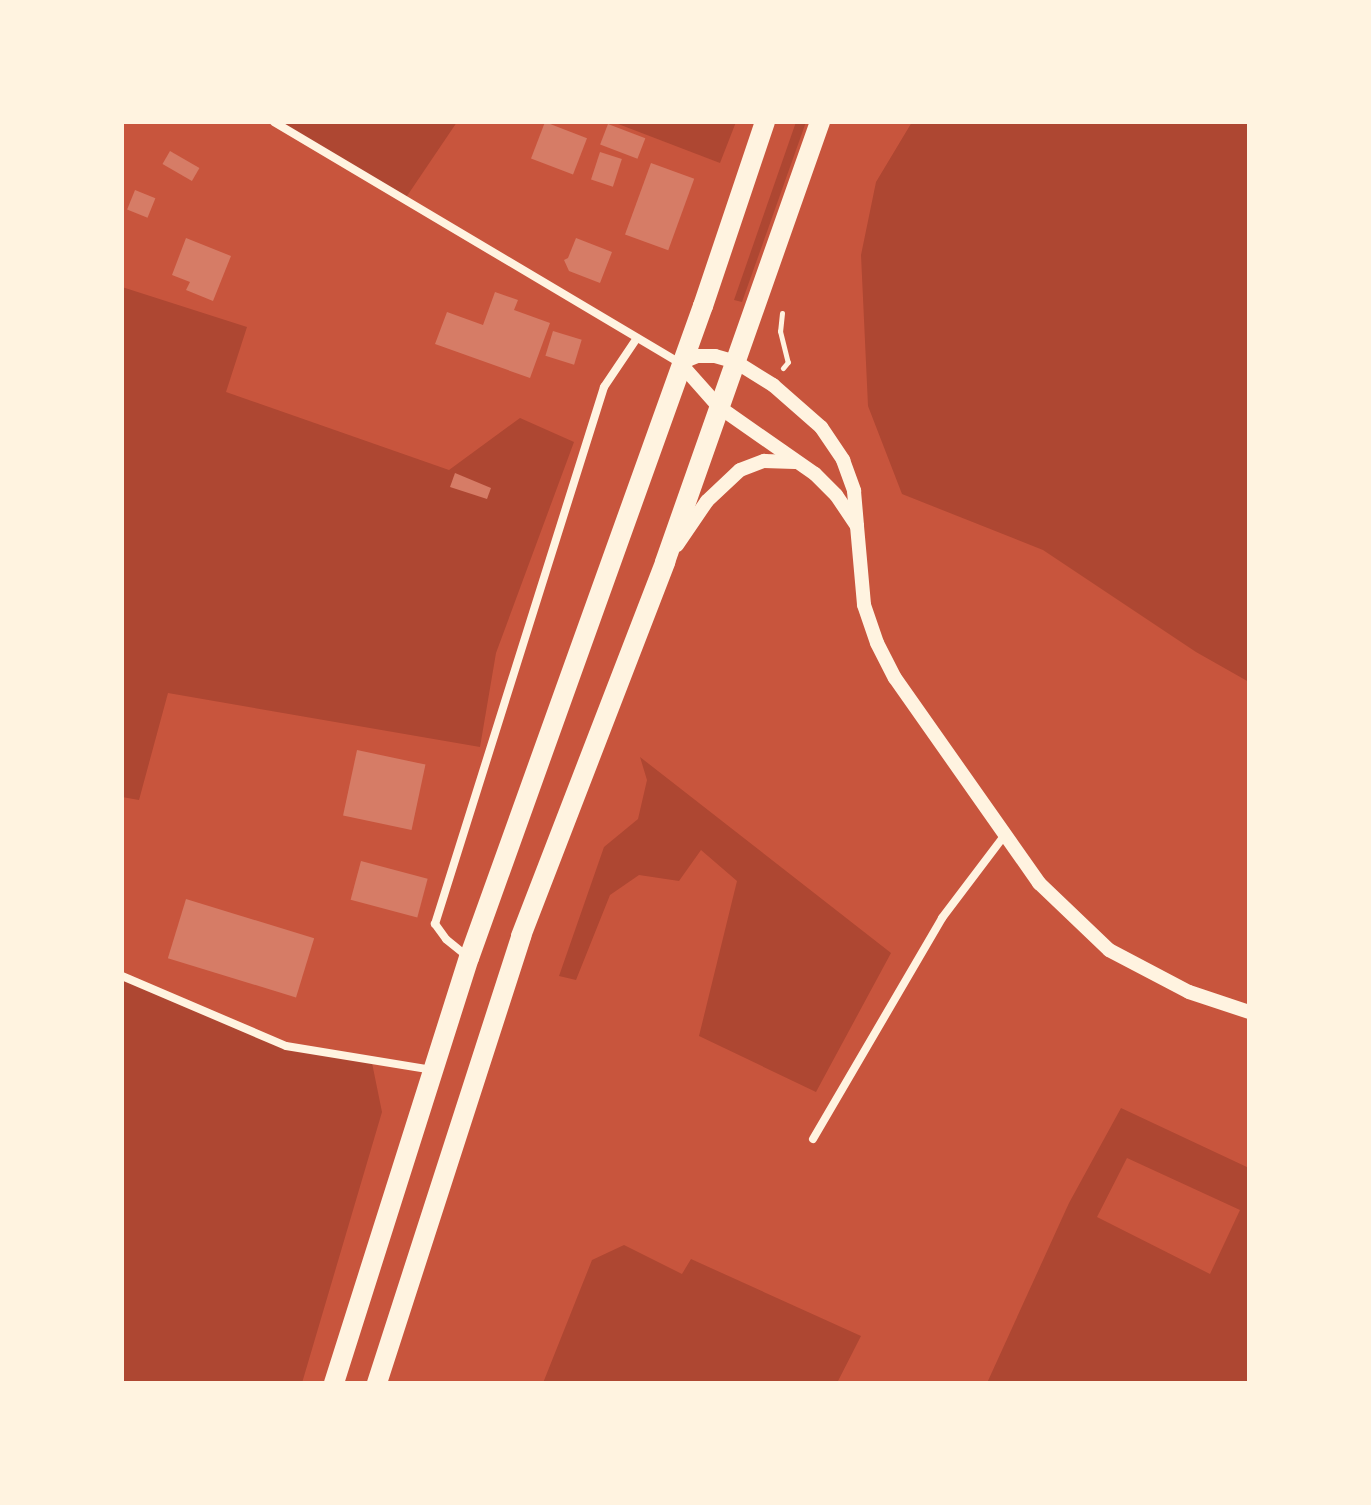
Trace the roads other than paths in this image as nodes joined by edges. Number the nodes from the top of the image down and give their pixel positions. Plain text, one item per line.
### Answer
1 (274, 122) edge
2 (765, 122) edge
3 (820, 122) edge
4 (637, 338) junction
5 (736, 362) junction
6 (680, 363) junction
7 (719, 407) junction
8 (795, 462) junction
9 (857, 526) junction
10 (665, 562) junction
11 (1004, 836) junction
12 (469, 958) junction
13 (122, 976) edge
14 (1249, 1012) edge
15 (432, 1070) junction
16 (813, 1139) dead end
17 (334, 1383) edge
18 (377, 1383) edge

1 - 4 street
2 - 6 main road
3 - 5 main road
4 - 6 street
4 - 12 street
5 - 6 street
5 - 7 main road
5 - 9 street
6 - 7 street
6 - 12 main road
7 - 8 street
7 - 10 main road
8 - 9 street
8 - 10 street
9 - 11 street
10 - 18 main road
11 - 14 street
11 - 16 street
12 - 15 main road
13 - 15 street
15 - 17 main road

